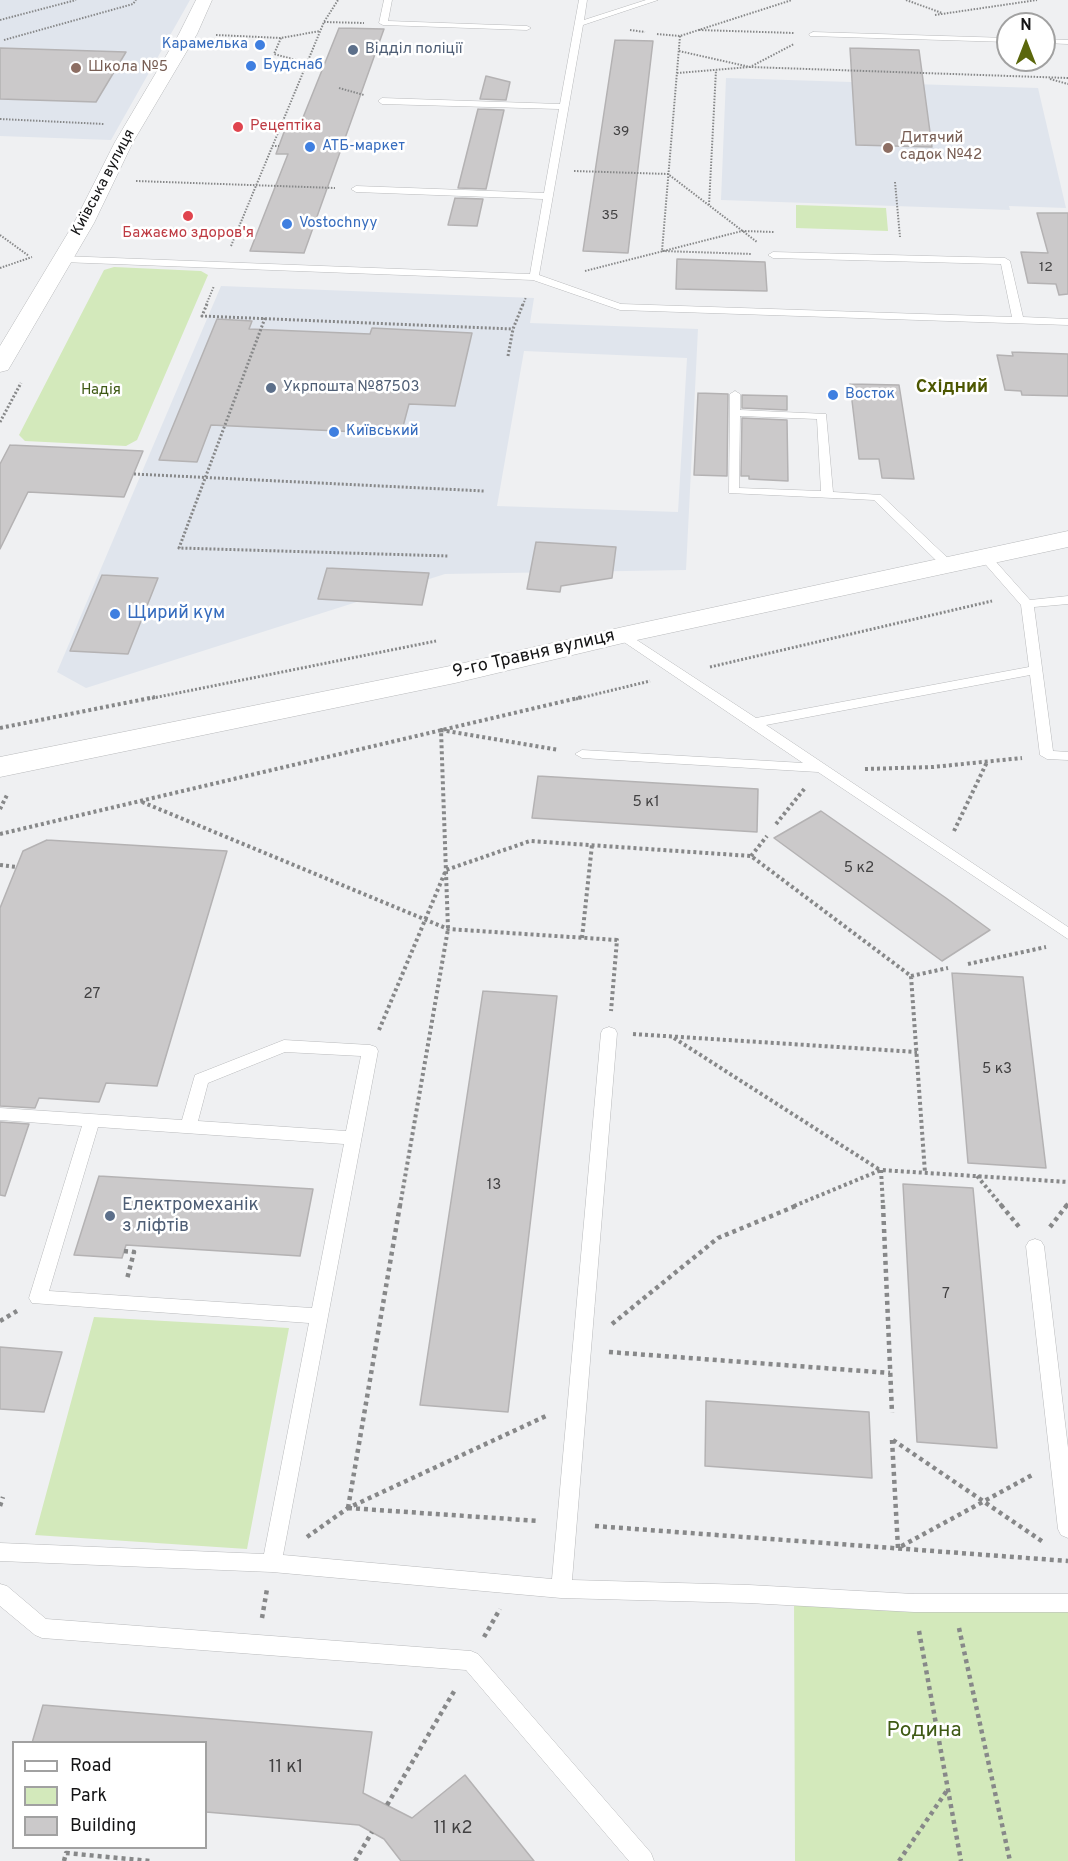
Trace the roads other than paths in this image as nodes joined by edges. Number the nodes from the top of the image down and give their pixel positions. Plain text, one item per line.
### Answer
1 (204, 0) edge
2 (388, 0) edge
3 (583, 0) edge
4 (654, 0) edge
5 (578, 24) junction
6 (526, 28) dead end
7 (813, 34) road end
8 (996, 40) edge
9 (382, 101) dead end
10 (564, 107) junction
11 (356, 189) road end
12 (548, 196) junction
13 (773, 255) road end
14 (62, 259) junction
15 (534, 277) junction
16 (1018, 320) junction
17 (1068, 322) edge
18 (0, 365) edge
19 (735, 394) dead end
20 (735, 413) junction
21 (827, 495) junction
22 (1068, 539) edge
23 (985, 557) junction
24 (948, 565) junction
25 (1023, 599) junction
26 (1068, 600) edge
27 (623, 635) junction
28 (1036, 670) junction
29 (752, 723) junction
30 (582, 754) road end
31 (1068, 756) edge
32 (0, 767) edge
33 (821, 768) junction
34 (1068, 934) edge
35 (609, 1033) road end
36 (0, 1114) edge
37 (92, 1120) junction
38 (188, 1127) junction
39 (353, 1138) junction
40 (1035, 1246) road end
41 (320, 1316) junction
42 (1068, 1529) edge
43 (0, 1552) edge
44 (272, 1563) junction
45 (561, 1589) junction
46 (0, 1593) edge
47 (1068, 1603) edge
48 (643, 1861) edge

1 - 14 street, Київська вулиця
2 - 6 lane
3 - 5 lane
4 - 5 lane
5 - 10 lane
7 - 8 lane
9 - 10 lane
10 - 12 lane
11 - 12 lane
12 - 15 lane
13 - 16 lane
14 - 15 lane
14 - 18 street, Київська вулиця
15 - 16 lane
16 - 17 lane
19 - 20 lane
20 - 21 lane
20 - 21 lane
21 - 24 lane
22 - 23 street, 9-го Травня вулиця
23 - 24 street, 9-го Травня вулиця
23 - 25 lane
24 - 27 street, 9-го Травня вулиця
25 - 26 lane
25 - 28 lane
27 - 29 lane
27 - 32 street, 9-го Травня вулиця
28 - 29 lane
28 - 31 lane
29 - 33 lane
30 - 33 lane
33 - 34 lane
35 - 45 lane
36 - 37 lane
37 - 38 lane
37 - 41 lane
38 - 39 lane
38 - 39 lane
39 - 41 lane
40 - 42 lane
41 - 44 lane
43 - 44 lane
44 - 45 lane
45 - 47 lane
46 - 48 lane

